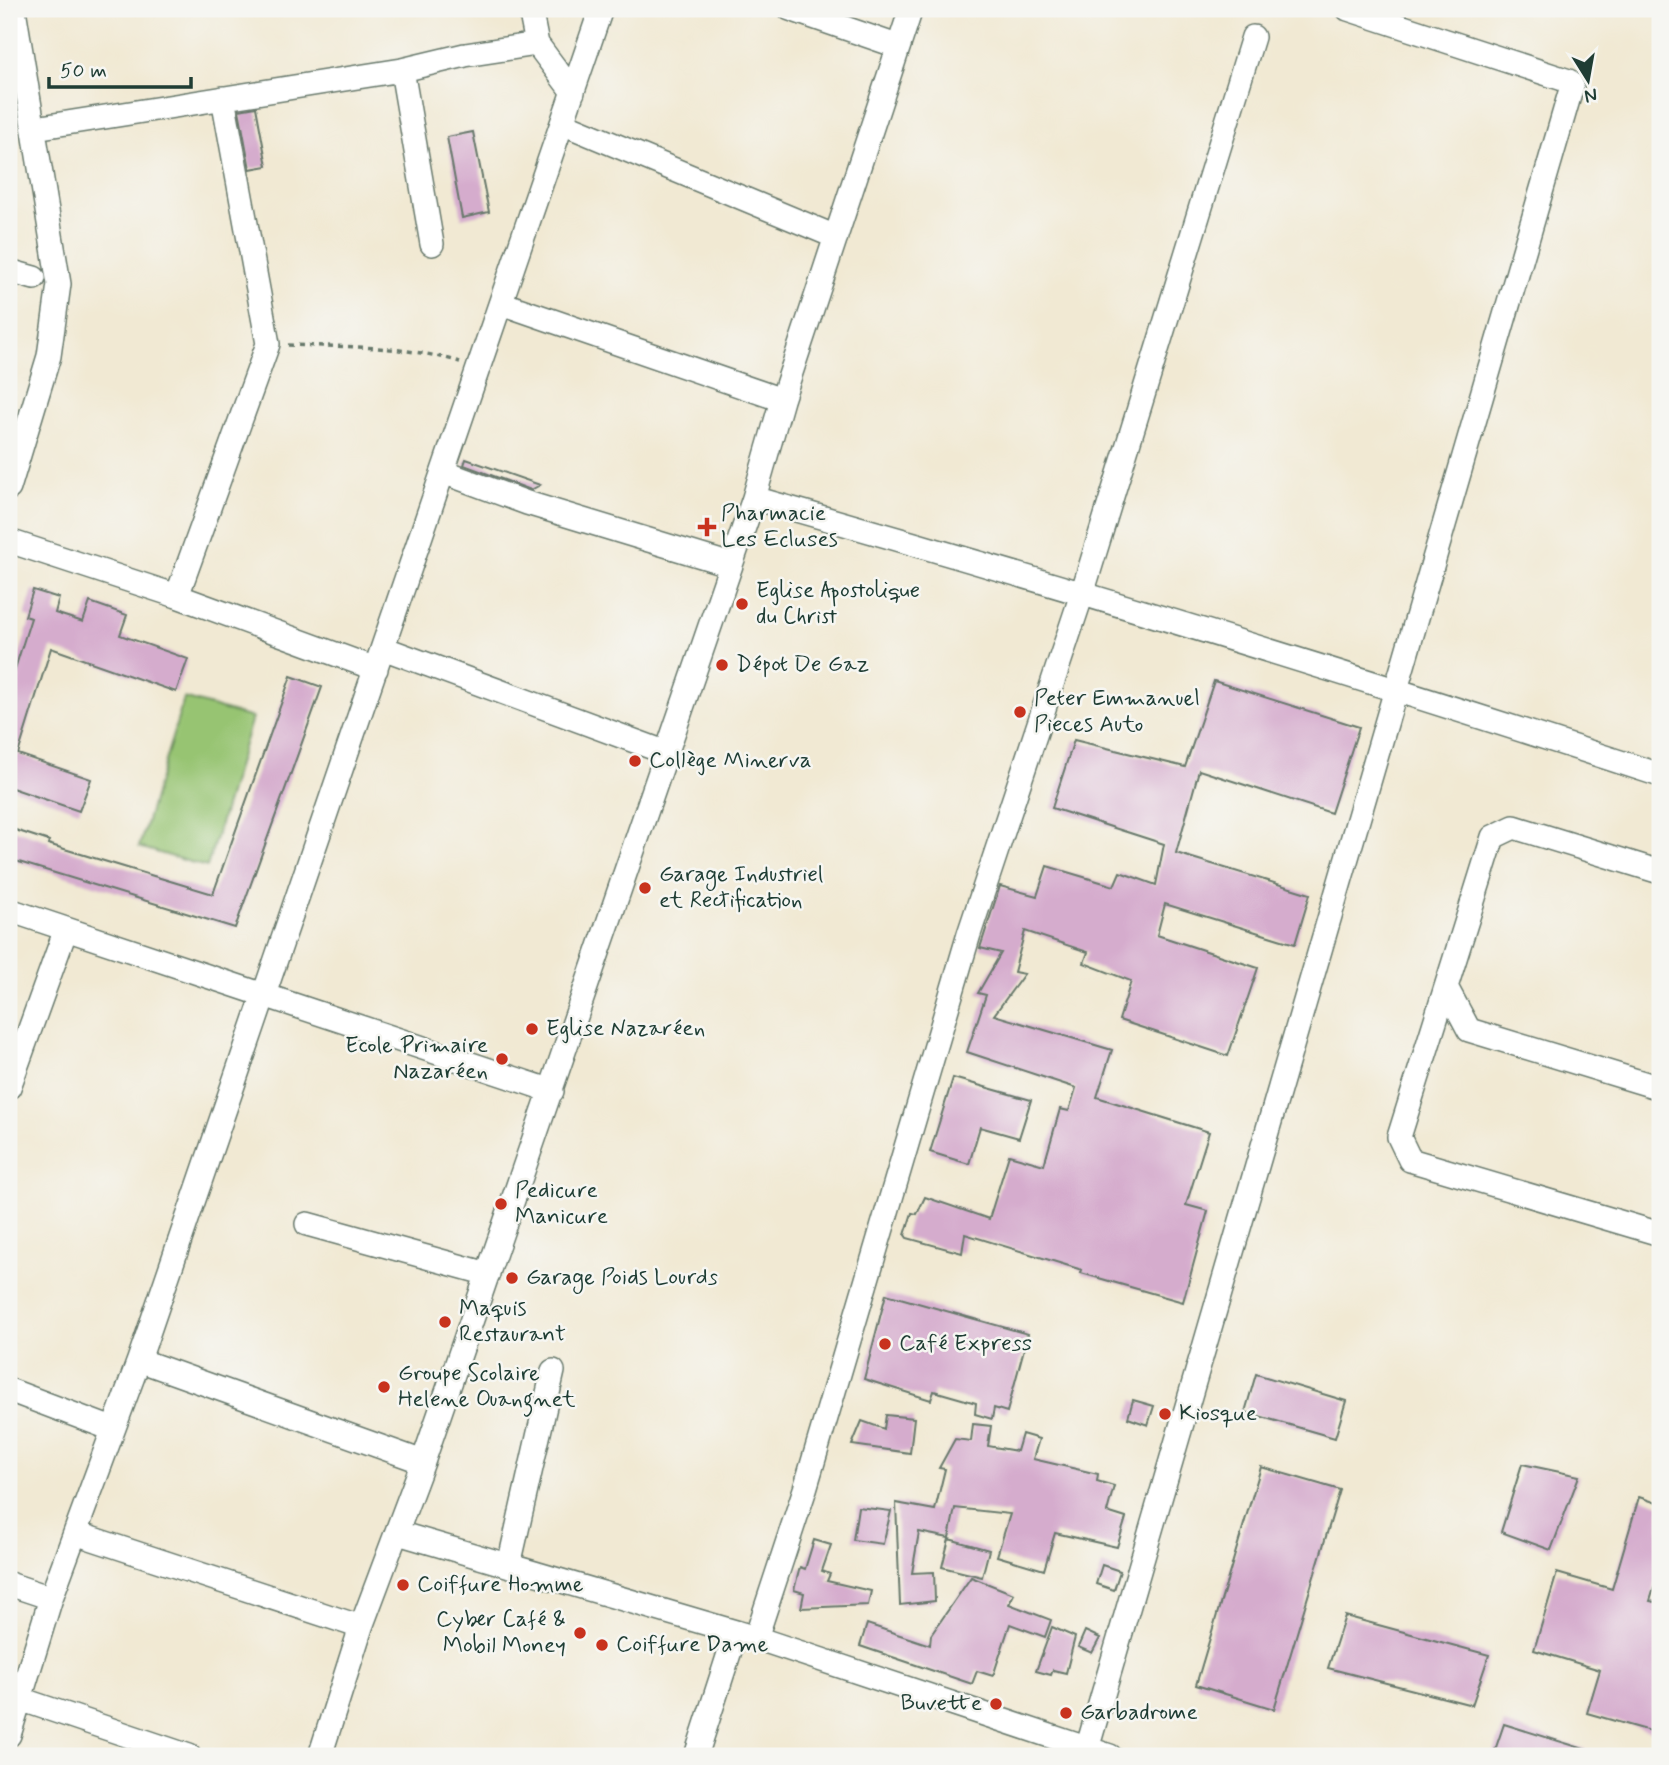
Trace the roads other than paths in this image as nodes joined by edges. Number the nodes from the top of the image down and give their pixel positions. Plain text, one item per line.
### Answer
1 (14, 9) edge
2 (530, 9) edge
3 (601, 9) edge
4 (790, 9) edge
5 (911, 9) edge
6 (1348, 9) edge
7 (1252, 37) dead end
8 (537, 44) junction
9 (897, 46) junction
10 (402, 70) junction
11 (573, 92) junction
12 (223, 98) junction
13 (562, 123) junction
14 (35, 128) junction
15 (836, 237) junction
16 (432, 244) dead end
17 (9, 271) edge
18 (34, 278) dead end
19 (501, 303) junction
20 (782, 400) junction
21 (443, 472) junction
22 (9, 487) edge
23 (754, 498) junction
24 (9, 541) edge
25 (731, 565) junction
26 (1082, 594) junction
27 (177, 596) junction
28 (380, 659) junction
29 (1397, 690) junction
30 (667, 753) junction
31 (1660, 775) edge
32 (1660, 872) edge
33 (9, 909) edge
34 (65, 929) junction
35 (1446, 987) junction
36 (262, 996) junction
37 (9, 1087) edge
38 (1660, 1088) edge
39 (552, 1091) junction
40 (307, 1224) dead end
41 (1660, 1234) edge
42 (488, 1274) junction
43 (139, 1360) junction
44 (554, 1371) dead end
45 (9, 1390) edge
46 (112, 1429) junction
47 (423, 1462) junction
48 (75, 1533) junction
49 (398, 1533) junction
50 (509, 1566) junction
51 (9, 1584) edge
52 (51, 1598) junction
53 (361, 1627) junction
54 (746, 1635) junction
55 (20, 1699) junction
56 (9, 1735) edge
57 (1087, 1749) junction
58 (189, 1756) edge
59 (320, 1756) edge
60 (696, 1756) edge
61 (1110, 1756) edge

1 - 14 street
2 - 8 street
3 - 11 street
4 - 9 street
5 - 9 street
6 - 29 street
7 - 26 street
8 - 10 street
8 - 11 street
9 - 15 street
10 - 12 street
10 - 16 street
11 - 13 street
12 - 14 street
12 - 27 street
13 - 15 street
13 - 19 street
14 - 22 street
15 - 20 street
17 - 18 street
19 - 20 street
19 - 21 street
20 - 23 street
21 - 25 street
21 - 28 street
23 - 25 street
23 - 26 street
24 - 27 street
25 - 30 street
26 - 29 street
26 - 54 street
27 - 28 street
28 - 30 street
28 - 36 street
29 - 31 street
29 - 57 street
30 - 39 street
32 - 35 street
33 - 34 street
34 - 36 street
34 - 37 street
35 - 38 street
35 - 41 street
36 - 39 street
36 - 43 street
39 - 42 street
40 - 42 street
42 - 47 street
43 - 46 street
43 - 47 street
44 - 50 street
45 - 46 street
46 - 48 street
47 - 49 street
48 - 52 street
48 - 53 street
49 - 50 street
49 - 53 street
50 - 54 street
51 - 52 street
52 - 55 street
53 - 59 street
54 - 57 street
54 - 60 street
55 - 56 street
55 - 58 street
57 - 61 street

